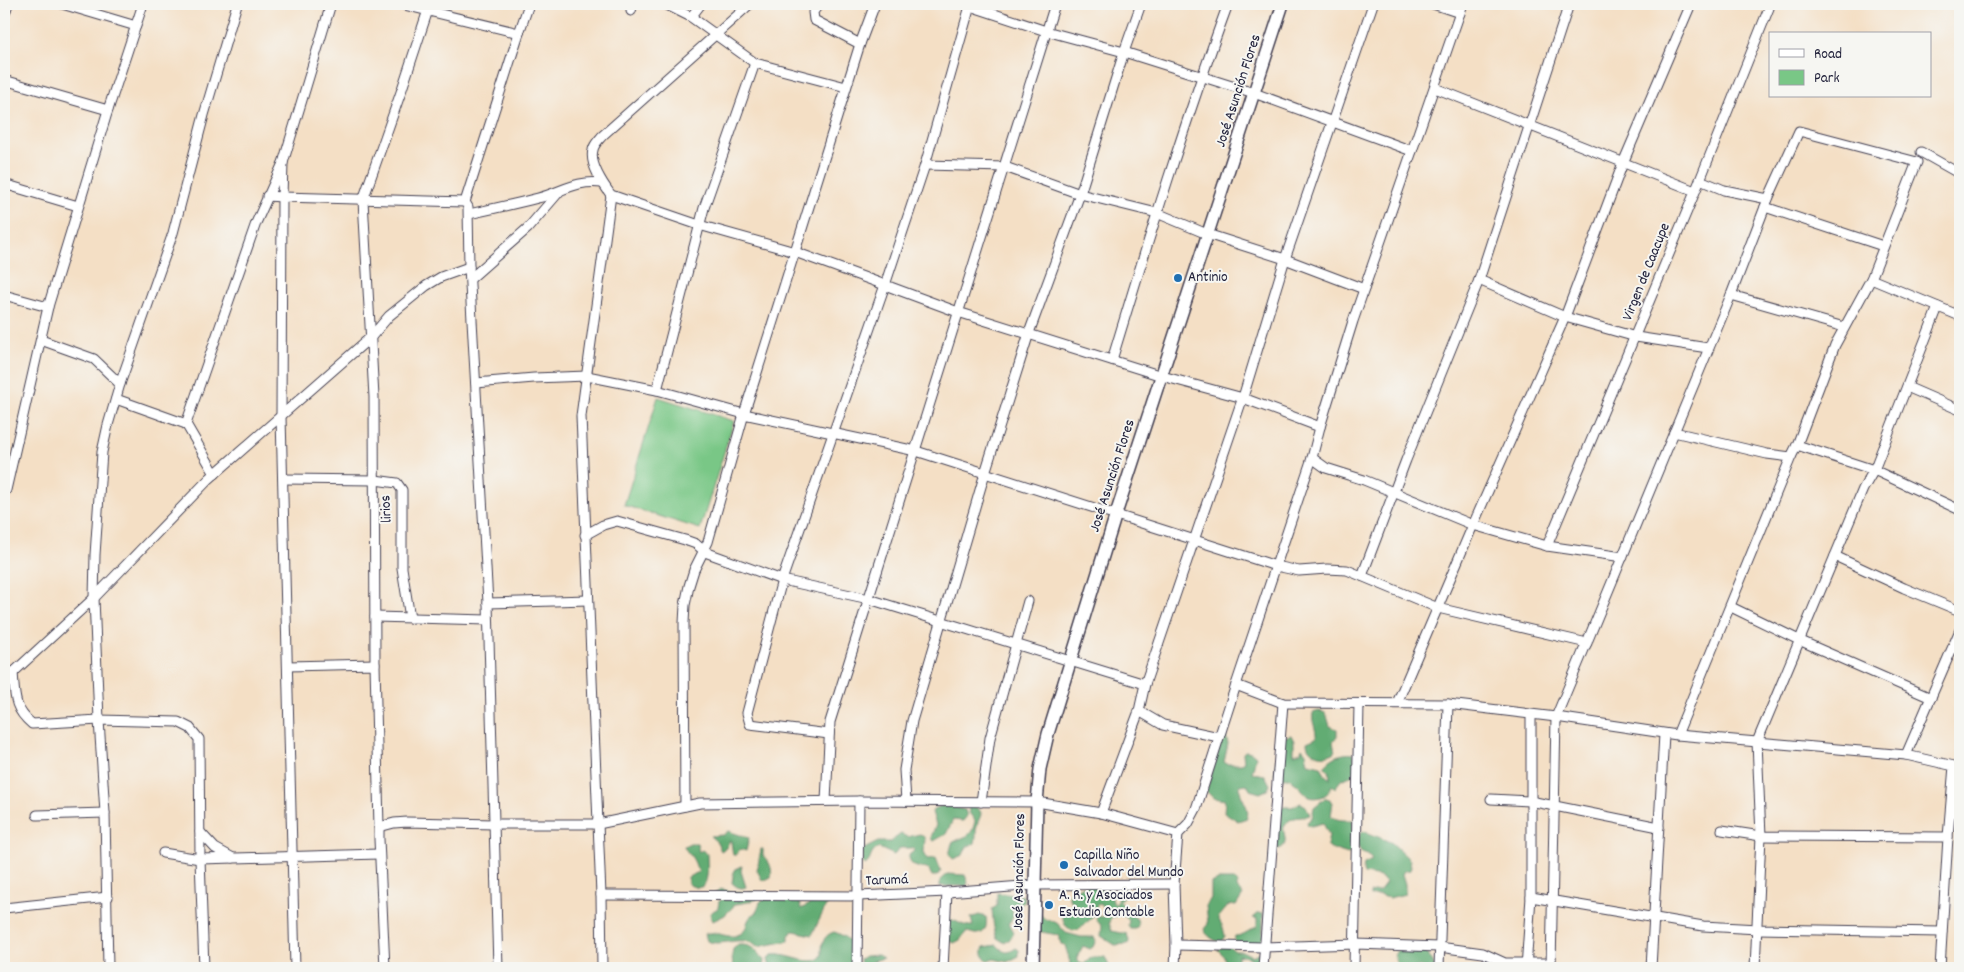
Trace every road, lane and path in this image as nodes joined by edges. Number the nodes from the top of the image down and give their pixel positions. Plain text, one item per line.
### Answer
1 (8, 4) edge
2 (62, 4) edge
3 (143, 4) edge
4 (237, 4) edge
5 (331, 4) edge
6 (400, 4) edge
7 (529, 4) edge
8 (666, 4) edge
9 (701, 4) edge
10 (750, 4) edge
11 (819, 4) edge
12 (875, 4) edge
13 (1055, 4) edge
14 (1141, 4) edge
15 (1228, 4) edge
16 (1283, 4) edge
17 (1373, 4) edge
18 (1432, 4) edge
19 (1569, 4) edge
20 (1692, 4) edge
21 (970, 5) edge
22 (428, 8) edge
23 (1461, 8) edge
24 (1769, 8) dead end
25 (4, 16) edge
26 (692, 16) junction
27 (136, 26) junction
28 (1046, 31) junction
29 (519, 33) junction
30 (716, 34) junction
31 (860, 44) junction
32 (1124, 52) junction
33 (755, 63) junction
34 (1202, 76) junction
35 (4, 80) edge
36 (846, 87) junction
37 (1434, 88) junction
38 (1254, 93) junction
39 (108, 110) junction
40 (1332, 121) junction
41 (1528, 126) junction
42 (1412, 151) junction
43 (1921, 152) dead end
44 (283, 163) junction
45 (1623, 163) junction
46 (925, 164) junction
47 (1005, 167) junction
48 (1960, 174) edge
49 (1700, 180) junction
50 (602, 182) junction
51 (4, 184) edge
52 (561, 190) junction
53 (1695, 191) junction
54 (1080, 194) junction
55 (611, 195) junction
56 (267, 196) junction
57 (282, 197) junction
58 (363, 200) junction
59 (466, 202) junction
60 (1766, 203) junction
61 (78, 206) junction
62 (1157, 213) junction
63 (469, 214) junction
64 (699, 225) junction
65 (1207, 234) junction
66 (1884, 246) junction
67 (795, 252) junction
68 (1285, 259) junction
69 (469, 267) junction
70 (470, 279) junction
71 (1871, 279) junction
72 (1480, 280) junction
73 (885, 285) junction
74 (1364, 289) junction
75 (4, 295) edge
76 (1731, 296) junction
77 (48, 307) junction
78 (1938, 307) junction
79 (958, 312) junction
80 (1960, 316) edge
81 (1565, 318) junction
82 (1844, 328) junction
83 (1029, 333) junction
84 (372, 336) junction
85 (1636, 337) junction
86 (41, 340) junction
87 (1708, 348) junction
88 (1112, 360) junction
89 (587, 376) junction
90 (1162, 376) junction
91 (476, 383) junction
92 (120, 384) junction
93 (1907, 387) junction
94 (656, 390) junction
95 (1243, 398) junction
96 (116, 399) junction
97 (1960, 410) edge
98 (744, 414) junction
99 (281, 417) junction
100 (186, 424) junction
101 (1320, 427) junction
102 (1674, 432) junction
103 (835, 433) junction
104 (1798, 444) junction
105 (916, 451) junction
106 (1791, 457) junction
107 (1312, 458) junction
108 (1874, 470) junction
109 (985, 472) junction
110 (215, 474) junction
111 (283, 479) junction
112 (375, 480) junction
113 (4, 492) edge
114 (1394, 492) junction
115 (1960, 510) edge
116 (1116, 514) junction
117 (1473, 525) junction
118 (586, 535) junction
119 (1195, 540) junction
120 (1547, 546) junction
121 (705, 552) junction
122 (1835, 556) junction
123 (1623, 557) junction
124 (1276, 566) junction
125 (1362, 576) junction
126 (782, 580) junction
127 (94, 598) junction
128 (869, 599) junction
129 (588, 600) junction
130 (1028, 601) dead end
131 (488, 604) junction
132 (1731, 607) junction
133 (1438, 608) junction
134 (1960, 612) edge
135 (375, 618) junction
136 (410, 618) junction
137 (488, 620) junction
138 (942, 621) junction
139 (1960, 630) edge
140 (1800, 641) junction
141 (1015, 643) junction
142 (1587, 643) junction
143 (1072, 660) junction
144 (375, 664) junction
145 (288, 666) junction
146 (13, 672) junction
147 (4, 681) edge
148 (1145, 684) junction
149 (1236, 685) junction
150 (1931, 698) junction
151 (1283, 703) junction
152 (1397, 703) junction
153 (1359, 704) junction
154 (1448, 704) junction
155 (1139, 711) junction
156 (1531, 715) junction
157 (1556, 717) junction
158 (99, 720) junction
159 (829, 734) junction
160 (1664, 734) junction
161 (1677, 735) junction
162 (1219, 737) junction
163 (1757, 742) junction
164 (1906, 755) junction
165 (1957, 766) edge
166 (1491, 798) dead end
167 (860, 800) junction
168 (826, 801) junction
169 (906, 801) junction
170 (1530, 801) junction
171 (981, 802) junction
172 (1037, 802) junction
173 (686, 806) junction
174 (1554, 806) junction
175 (105, 813) junction
176 (1101, 813) junction
177 (37, 814) dead end
178 (494, 824) junction
179 (598, 824) junction
180 (379, 827) junction
181 (1659, 827) junction
182 (1722, 830) dead end
183 (200, 832) junction
184 (1178, 834) junction
185 (1761, 836) junction
186 (1948, 837) junction
187 (164, 854) dead end
188 (379, 854) junction
189 (292, 858) junction
190 (200, 859) junction
191 (234, 859) junction
192 (1174, 884) junction
193 (1035, 885) junction
194 (946, 892) junction
195 (601, 895) junction
196 (858, 896) junction
197 (108, 897) junction
198 (1531, 897) junction
199 (1552, 900) junction
200 (4, 908) edge
201 (1654, 918) junction
202 (1758, 929) junction
203 (1942, 932) junction
204 (1356, 944) junction
205 (1176, 946) junction
206 (1439, 946) junction
207 (1264, 947) junction
208 (1526, 966) edge
209 (1551, 966) edge
210 (108, 968) edge
211 (204, 968) edge
212 (295, 968) edge
213 (385, 968) edge
214 (498, 968) edge
215 (602, 968) edge
216 (857, 968) edge
217 (943, 968) edge
218 (1033, 968) edge
219 (1175, 968) edge
220 (1263, 968) edge
221 (1354, 968) edge
222 (1439, 968) edge
223 (1651, 968) edge
224 (1755, 968) edge
225 (1940, 968) edge

1 - 25 street
2 - 27 street
3 - 27 street
4 - 92 street
5 - 44 street
6 - 22 street
7 - 29 street
8 - 26 street
9 - 26 street
10 - 30 street
11 - 31 street
12 - 31 street
13 - 28 street
14 - 32 street
15 - 34 street
16 - 38 street, José Asunción Flores
17 - 40 street
18 - 23 street
19 - 41 street
20 - 45 street
21 - 28 street
21 - 46 street
22 - 29 street
22 - 58 street
23 - 37 street
24 - 49 street, Virgen de Caacupe
26 - 30 street
27 - 39 street
28 - 32 street
28 - 47 street
29 - 59 street
30 - 33 street
30 - 50 street
31 - 36 street
32 - 34 street
32 - 54 street
33 - 36 street
33 - 64 street
34 - 38 street
34 - 62 street
35 - 39 street
36 - 67 street
37 - 41 street
37 - 42 street
38 - 40 street
38 - 65 street, José Asunción Flores
39 - 61 street
40 - 42 street
40 - 68 street
41 - 45 street
41 - 72 street
42 - 74 street
43 - 48 street
44 - 56 street
44 - 57 street
45 - 53 street
45 - 81 street
46 - 47 street
46 - 73 street
47 - 54 street
47 - 79 street
49 - 53 street, Virgen de Caacupe
49 - 60 street
50 - 52 street
50 - 55 street
51 - 61 street
52 - 63 street
52 - 70 street
53 - 85 street, Virgen de Caacupe
54 - 62 street
54 - 83 street
55 - 64 street
55 - 89 street
56 - 57 street
56 - 100 street
57 - 58 street
57 - 99 street
58 - 59 street
58 - 84 street
59 - 63 street
60 - 66 street
60 - 66 street
60 - 76 street
61 - 77 street
62 - 65 street
62 - 88 street
63 - 69 street
64 - 67 street
64 - 94 street
65 - 68 street
65 - 90 street, José Asunción Flores
66 - 71 street
67 - 73 street
67 - 98 street
68 - 74 street
68 - 95 street
69 - 70 street
69 - 84 street
70 - 91 street
71 - 78 street
71 - 82 street
72 - 81 street
72 - 114 street
73 - 79 street
73 - 103 street
74 - 101 street
75 - 77 street
76 - 82 street
76 - 87 street
77 - 86 street
78 - 80 street
78 - 93 street
79 - 83 street
79 - 105 street
81 - 85 street
81 - 117 street
82 - 104 street
83 - 88 street
83 - 109 street
84 - 99 street
84 - 112 street
85 - 87 street
85 - 120 street, Virgen de Caacupe
86 - 92 street
86 - 113 street
87 - 102 street
88 - 90 street
89 - 91 street
89 - 94 street
89 - 118 street
90 - 95 street
90 - 116 street, José Asunción Flores
91 - 131 street
92 - 96 street
93 - 97 street
93 - 108 street
94 - 98 street
95 - 101 street
95 - 119 street
96 - 100 street
96 - 127 street
98 - 103 street
98 - 121 street
99 - 110 street
99 - 111 street
100 - 110 street
101 - 107 street
102 - 106 street
102 - 123 street
103 - 105 street
103 - 126 street
104 - 106 street
104 - 108 street
105 - 109 street
105 - 128 street
106 - 132 street
107 - 114 street
107 - 124 street
108 - 115 street
108 - 122 street
109 - 116 street
109 - 138 street
110 - 127 street
111 - 112 street, lirios
111 - 145 street
112 - 135 street
112 - 136 street, lirios
114 - 117 street
114 - 125 street
116 - 119 street
116 - 143 street, José Asunción Flores
117 - 120 street
117 - 133 street
118 - 121 street
118 - 129 street
119 - 124 street
119 - 148 street
120 - 123 street
121 - 126 street
121 - 173 street
122 - 134 street
122 - 140 street
123 - 142 street
124 - 125 street
124 - 149 street
125 - 133 street
126 - 128 street
126 - 159 street
127 - 146 street
127 - 158 street
128 - 138 street
128 - 159 street
129 - 131 street
129 - 179 street
130 - 141 street
131 - 137 street
132 - 140 street
132 - 161 street
133 - 142 street
133 - 152 street
135 - 136 street
135 - 144 street
136 - 137 street
137 - 178 street
138 - 141 street
138 - 169 street
139 - 150 street
140 - 150 street
140 - 163 street
141 - 143 street
141 - 171 street
142 - 157 street
143 - 148 street
143 - 172 street, José Asunción Flores
144 - 145 street
144 - 180 street
145 - 189 street
146 - 147 street
146 - 158 street
148 - 155 street
149 - 151 street
149 - 162 street
150 - 164 street
151 - 153 street
151 - 207 street
152 - 153 street
152 - 154 street
153 - 204 street
154 - 156 street
154 - 206 street
155 - 162 street
155 - 176 street
156 - 157 street
156 - 170 street
157 - 160 street
157 - 174 street
158 - 175 street
158 - 183 street
159 - 168 street
160 - 161 street
160 - 181 street
161 - 163 street
162 - 184 street
163 - 164 street
163 - 185 street
164 - 165 street
165 - 186 street
166 - 170 street
167 - 168 street
167 - 169 street
167 - 196 street
168 - 173 street
169 - 171 street
170 - 174 street
170 - 198 street
171 - 172 street
172 - 176 street
172 - 193 street, José Asunción Flores
173 - 179 street
174 - 181 street
174 - 199 street
175 - 177 street
175 - 197 street
176 - 184 street
178 - 179 street
178 - 180 street
178 - 214 street
179 - 195 street
180 - 188 street
181 - 201 street
182 - 185 street
183 - 190 street
183 - 191 street
184 - 192 street
185 - 186 street
185 - 202 street
186 - 203 street
187 - 190 street
188 - 189 street
188 - 213 street
189 - 191 street
189 - 212 street
190 - 191 street
190 - 211 street
192 - 193 street, Tarumá
192 - 205 street
193 - 194 street, Tarumá
193 - 218 street, José Asunción Flores
194 - 196 street, Tarumá
194 - 217 street
195 - 196 street, Tarumá
195 - 215 street
196 - 216 street
197 - 200 street
197 - 210 street
198 - 199 street
198 - 208 street
199 - 201 street
199 - 209 street
201 - 202 street
201 - 223 street
202 - 203 street
202 - 224 street
203 - 225 street
204 - 206 street
204 - 207 street
204 - 221 street
205 - 207 street
205 - 219 street
206 - 208 street
206 - 222 street
207 - 220 street
208 - 209 street

